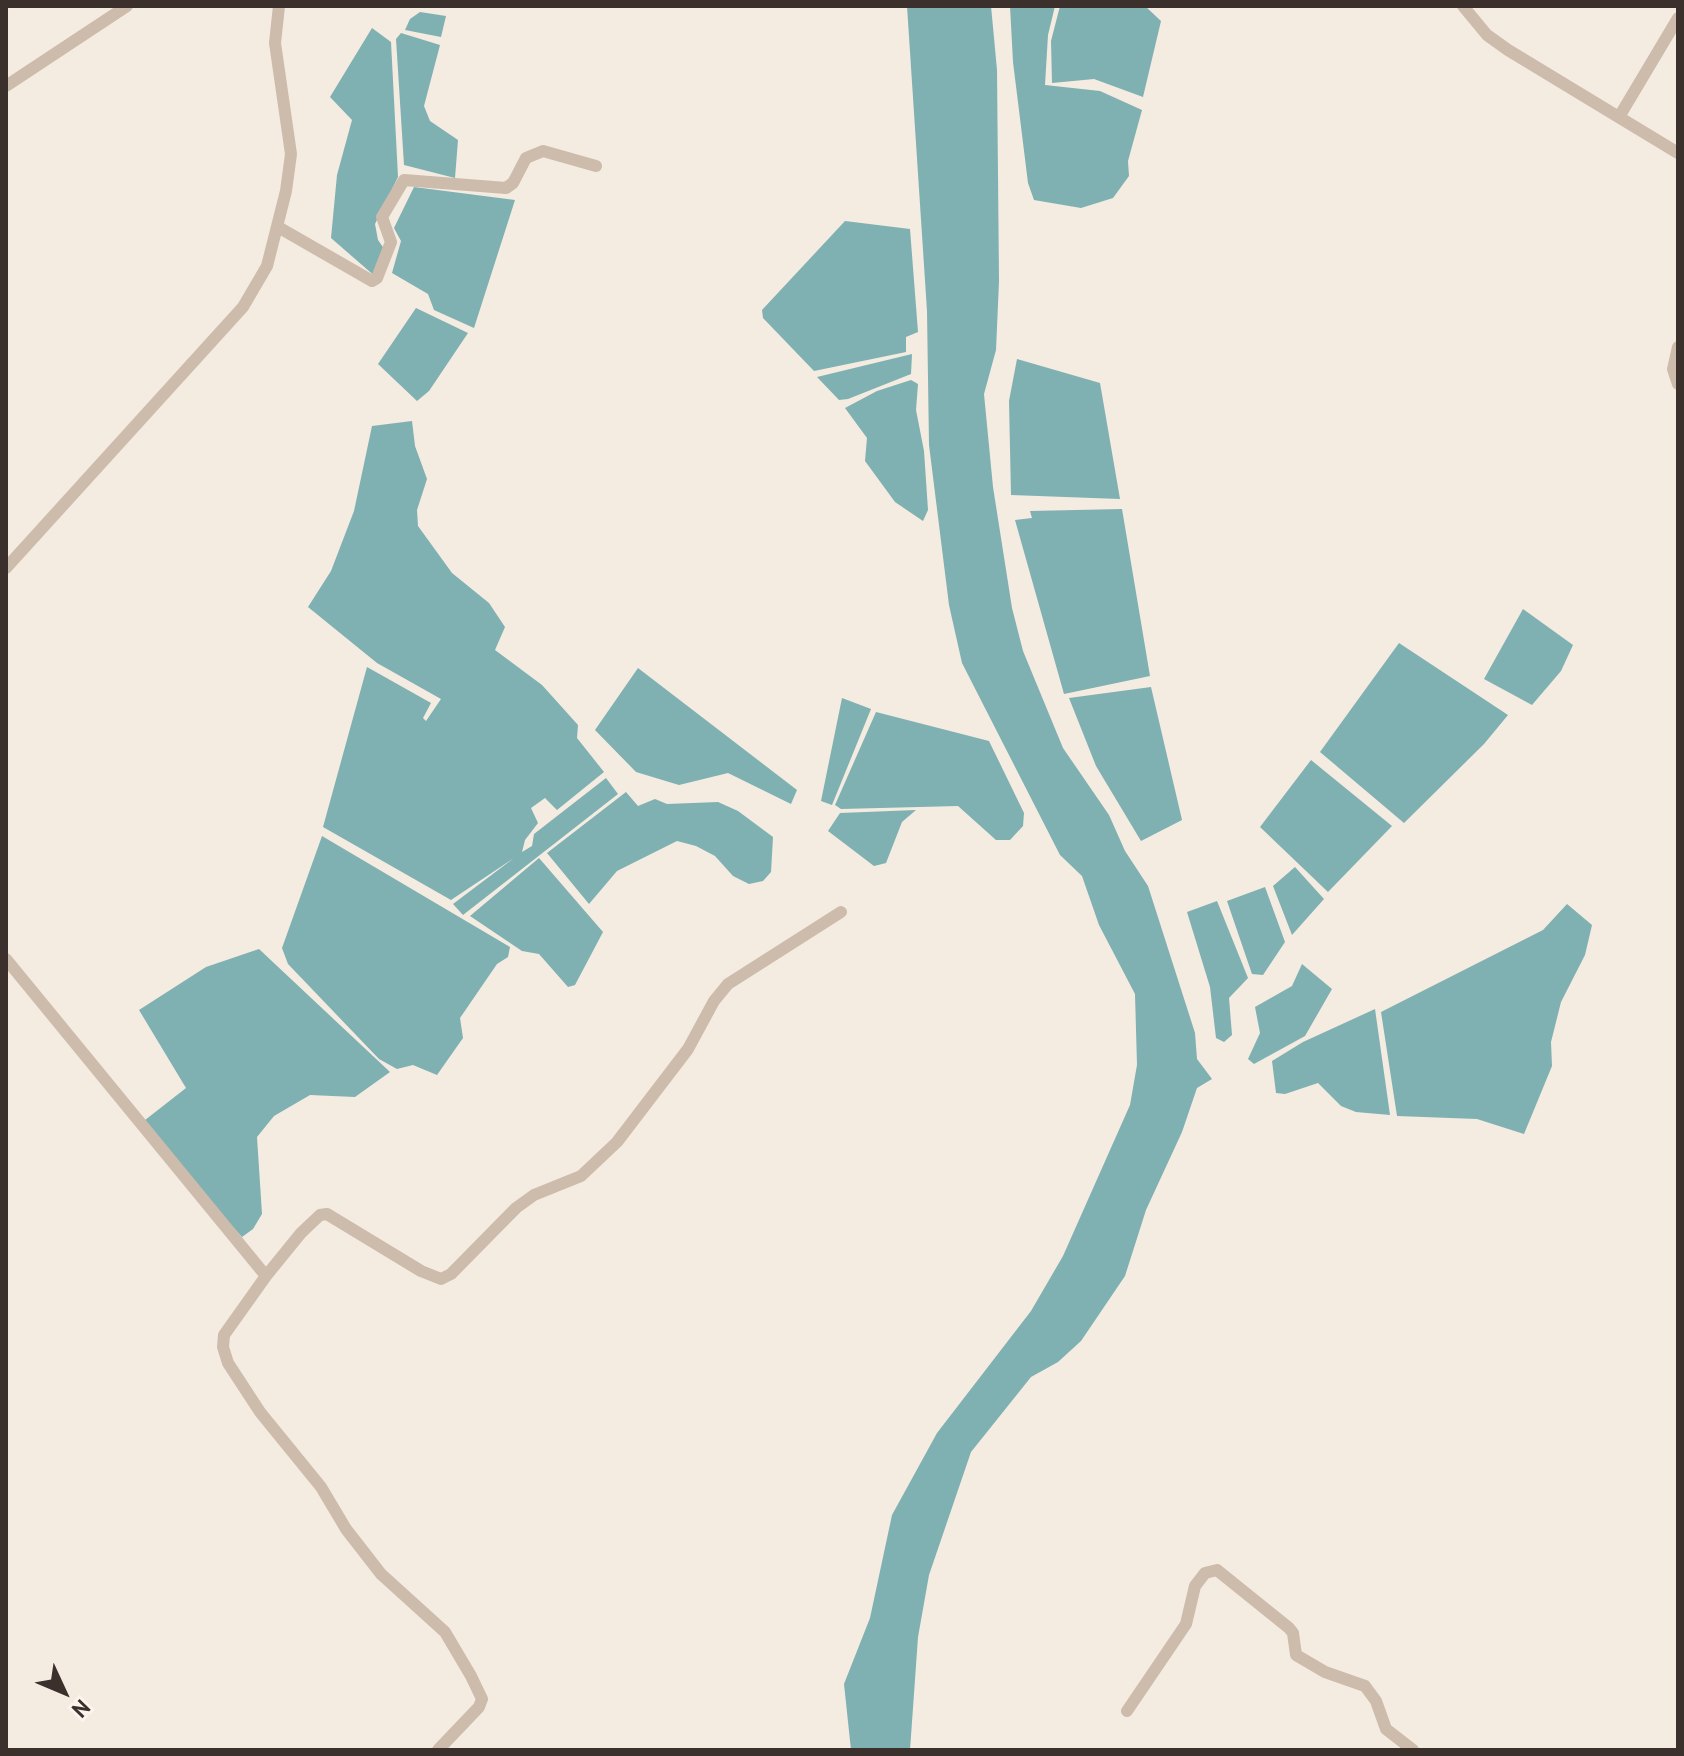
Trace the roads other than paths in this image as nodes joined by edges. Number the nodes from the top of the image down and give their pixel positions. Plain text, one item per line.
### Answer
1 (127, 6) edge
2 (279, 6) edge
3 (1463, 6) edge
4 (1678, 18) edge
5 (6, 86) edge
6 (1619, 117) junction
7 (1678, 153) edge
8 (596, 166) dead end
9 (278, 227) junction
10 (1678, 347) edge
11 (1678, 384) edge
12 (6, 568) edge
13 (841, 912) dead end
14 (6, 959) edge
15 (266, 1276) junction
16 (1127, 1711) dead end
17 (438, 1750) edge
18 (1413, 1750) edge

1 - 5 street
2 - 9 street
3 - 6 street
4 - 6 street
6 - 7 street
8 - 9 street
9 - 12 street
10 - 11 street
13 - 15 street
14 - 15 street
15 - 17 street
16 - 18 street

